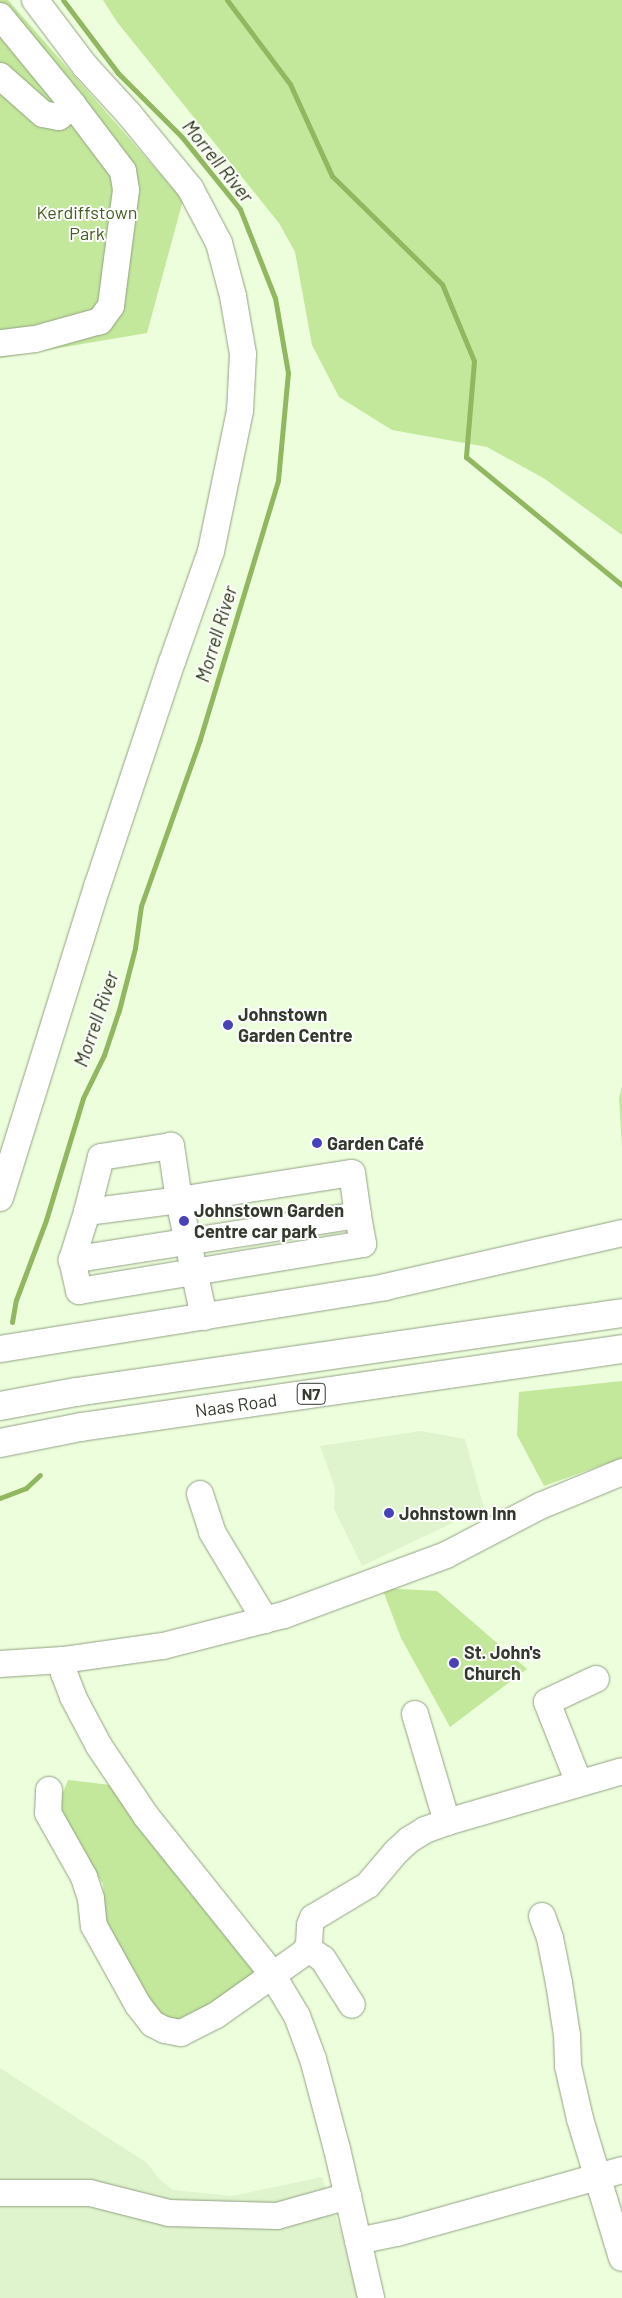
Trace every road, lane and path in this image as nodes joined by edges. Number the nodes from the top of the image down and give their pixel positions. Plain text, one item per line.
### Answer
1 (35, 0) edge
2 (0, 16) edge
3 (0, 76) edge
4 (73, 105) junction
5 (0, 343) edge
6 (0, 1198) edge
7 (179, 1200) junction
8 (87, 1212) junction
9 (358, 1215) junction
10 (622, 1233) edge
11 (188, 1241) junction
12 (72, 1260) junction
13 (195, 1273) junction
14 (622, 1313) edge
15 (204, 1317) junction
16 (0, 1349) edge
17 (622, 1349) edge
18 (0, 1406) edge
19 (0, 1443) edge
20 (622, 1472) edge
21 (200, 1494) dead end
22 (265, 1620) junction
23 (62, 1660) junction
24 (0, 1664) edge
25 (596, 1679) dead end
26 (415, 1714) dead end
27 (622, 1771) edge
28 (579, 1783) junction
29 (49, 1790) dead end
30 (447, 1822) junction
31 (542, 1916) dead end
32 (307, 1948) junction
33 (273, 1976) junction
34 (352, 2005) dead end
35 (610, 2173) edge
36 (0, 2193) edge
37 (348, 2196) junction
38 (358, 2241) junction
39 (622, 2258) edge
40 (371, 2298) edge

1 - 6 street
2 - 4 street
3 - 4 street
4 - 5 street
7 - 8 street
7 - 8 street
7 - 9 street
7 - 11 street
8 - 12 street
9 - 11 street
9 - 13 street
10 - 15 street
11 - 12 street
11 - 13 street
12 - 13 street
13 - 15 street
14 - 18 highway, Naas Road / N7
15 - 16 street
17 - 19 highway, Naas Road / N7
20 - 22 street
21 - 22 street
22 - 23 street
23 - 24 street
23 - 33 street
25 - 28 street
26 - 30 street
27 - 28 street
28 - 30 street
29 - 33 street
30 - 32 street
31 - 35 street
32 - 33 street
32 - 34 street
33 - 37 street
35 - 38 street
35 - 39 street
36 - 37 street
37 - 38 street
38 - 40 street

